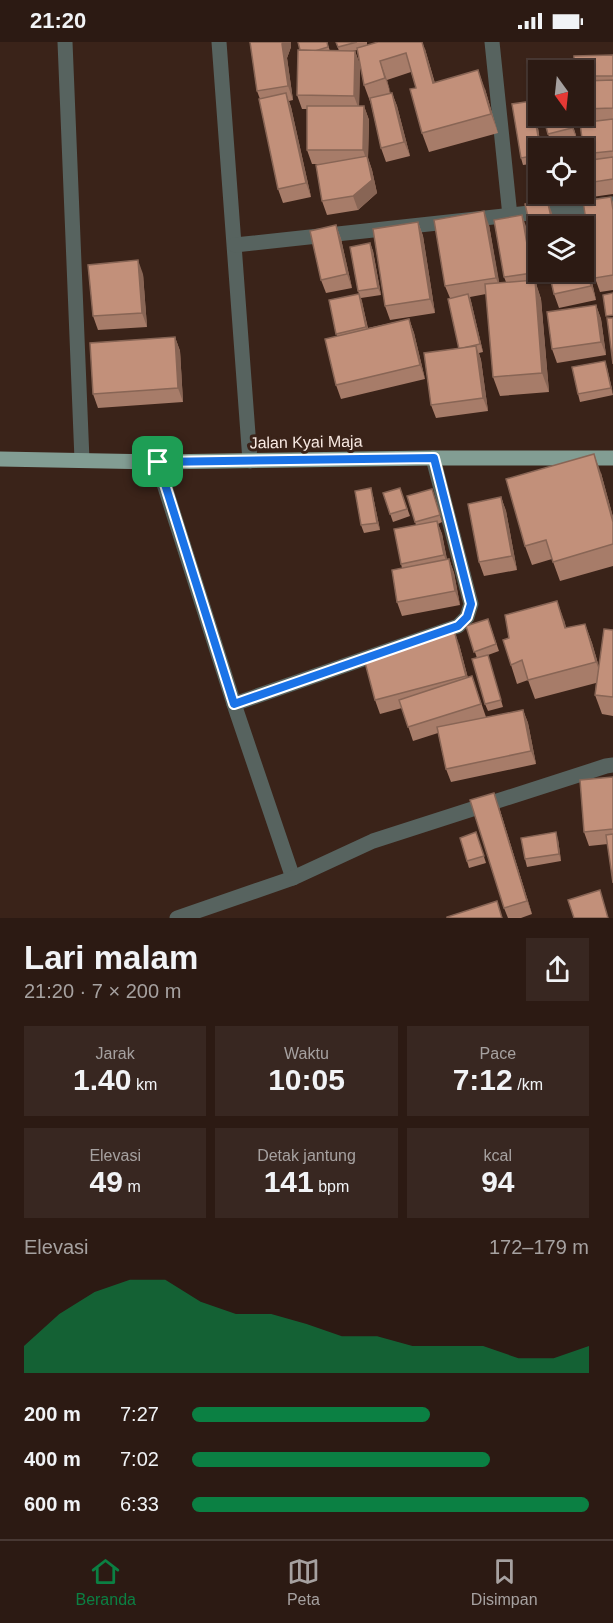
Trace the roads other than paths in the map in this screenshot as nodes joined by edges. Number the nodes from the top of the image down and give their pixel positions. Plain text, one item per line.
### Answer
1 (65, 42) edge
2 (219, 42) edge
3 (492, 42) edge
4 (613, 204) edge
5 (510, 216) junction
6 (235, 245) junction
7 (434, 458) junction
8 (613, 458) edge
9 (0, 459) edge
10 (82, 460) junction
11 (250, 461) junction
12 (158, 462) junction
13 (234, 704) junction
14 (613, 765) edge
15 (293, 878) junction
16 (177, 918) edge

1 - 10 street
2 - 6 street
3 - 5 street
4 - 5 street
5 - 6 street
6 - 11 street
7 - 8 main road, Jalan Kyai Maja
7 - 11 main road, Jalan Kyai Maja
7 - 13 street
9 - 10 main road, Jalan Kyai Maja
10 - 12 main road, Jalan Kyai Maja
11 - 12 main road, Jalan Kyai Maja
12 - 13 street
13 - 15 street
14 - 15 street
15 - 16 street

